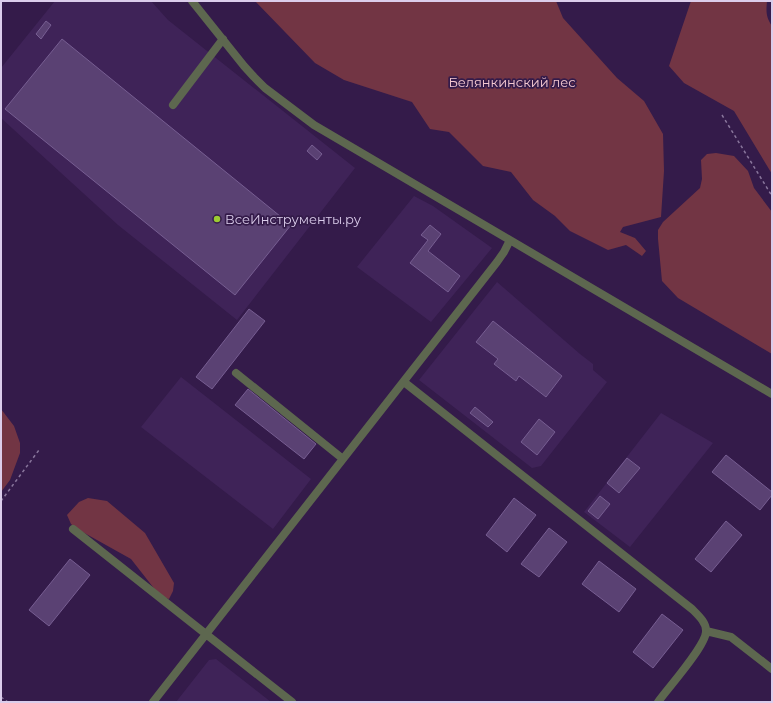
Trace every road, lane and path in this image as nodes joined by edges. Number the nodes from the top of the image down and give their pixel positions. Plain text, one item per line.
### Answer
1 (192, 1) edge
2 (223, 39) junction
3 (173, 105) dead end
4 (722, 115) dead end
5 (772, 196) edge
6 (510, 240) junction
7 (236, 373) dead end
8 (404, 382) junction
9 (772, 394) edge
10 (39, 450) dead end
11 (343, 459) junction
12 (1, 501) edge
13 (73, 529) dead end
14 (706, 631) junction
15 (206, 634) junction
16 (772, 669) edge
17 (1, 697) edge
18 (8, 702) edge
19 (153, 702) edge
20 (292, 702) edge
21 (658, 702) edge

1 - 2 street
2 - 3 street
2 - 6 street
4 - 5 path
6 - 8 street
6 - 9 street
7 - 11 street
8 - 11 street
8 - 14 street
10 - 12 path
11 - 15 street
13 - 15 street
14 - 16 street
14 - 21 street
15 - 19 street
15 - 20 street
17 - 18 path

